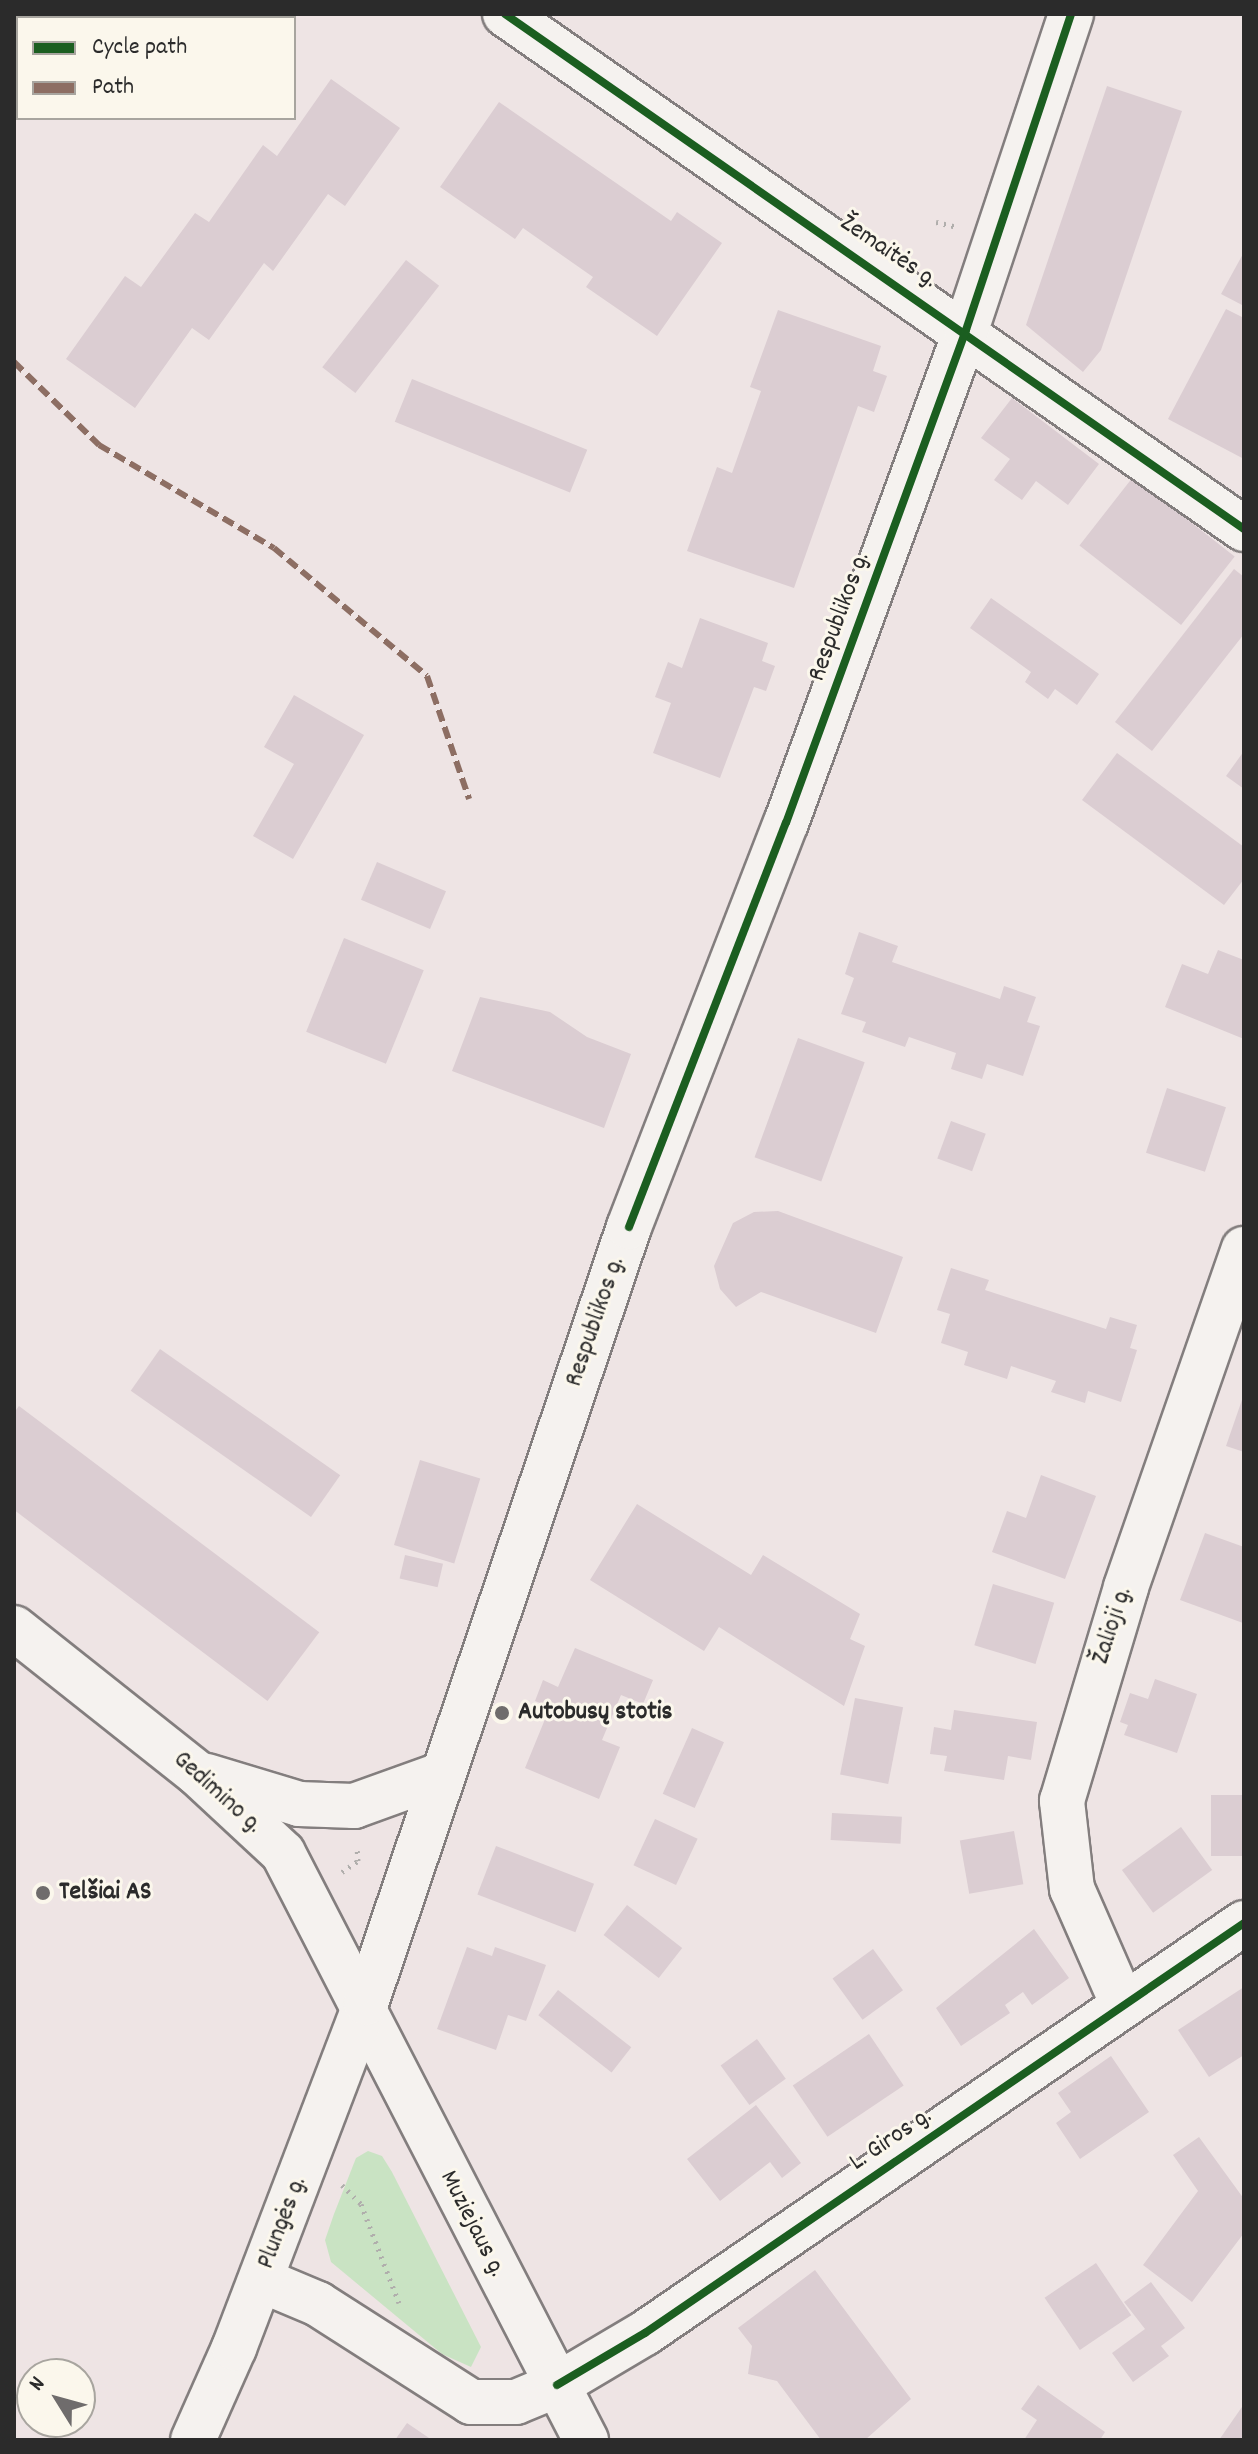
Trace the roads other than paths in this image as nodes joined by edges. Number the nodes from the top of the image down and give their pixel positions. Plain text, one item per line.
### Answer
1 (505, 14) edge
2 (1071, 14) edge
3 (966, 330) junction
4 (1244, 529) edge
5 (1244, 1249) edge
6 (14, 1628) edge
7 (197, 1773) junction
8 (440, 1775) junction
9 (1244, 1923) edge
10 (366, 2003) junction
11 (1123, 2005) junction
12 (261, 2280) junction
13 (557, 2385) junction
14 (193, 2440) edge
15 (586, 2440) edge

1 - 3 main road, Žemaitės g.
2 - 3 main road, Respublikos g.
3 - 4 main road, Žemaitės g.
3 - 8 main road, Respublikos g.
5 - 11 main road, Žalioji g.
6 - 7 main road, Gedimino g.
7 - 8 main road
7 - 10 main road, Gedimino g.
8 - 10 main road, Respublikos g.
9 - 11 main road, L. Giros g.
10 - 12 main road, Plungės g.
10 - 13 main road, Muziejaus g.
11 - 13 main road, L. Giros g.
12 - 13 main road, L. Giros g.
12 - 14 main road, Plungės g.
13 - 15 main road, Muziejaus g.

